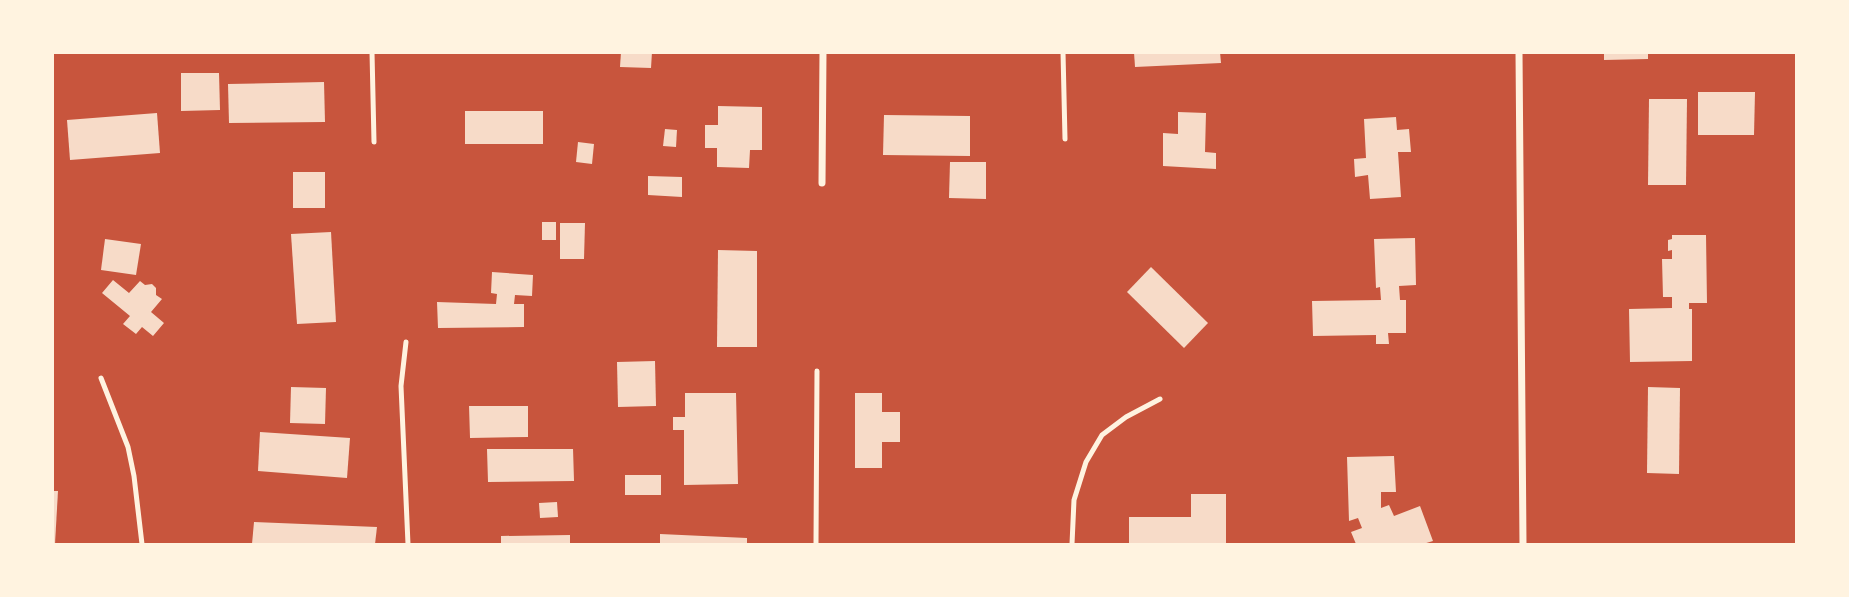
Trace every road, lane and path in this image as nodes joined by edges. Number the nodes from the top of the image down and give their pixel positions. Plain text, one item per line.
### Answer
1 (372, 52) edge
2 (823, 52) edge
3 (1063, 52) edge
4 (1520, 52) edge
5 (1065, 139) dead end
6 (374, 142) dead end
7 (822, 183) dead end
8 (406, 342) dead end
9 (817, 372) dead end
10 (102, 379) dead end
11 (1160, 399) dead end
12 (142, 544) edge
13 (408, 544) edge
14 (816, 544) edge
15 (1072, 544) edge
16 (1523, 544) edge

1 - 6 lane
2 - 7 street
3 - 5 lane
4 - 16 street
8 - 13 lane
9 - 14 lane
10 - 12 lane
11 - 15 lane

